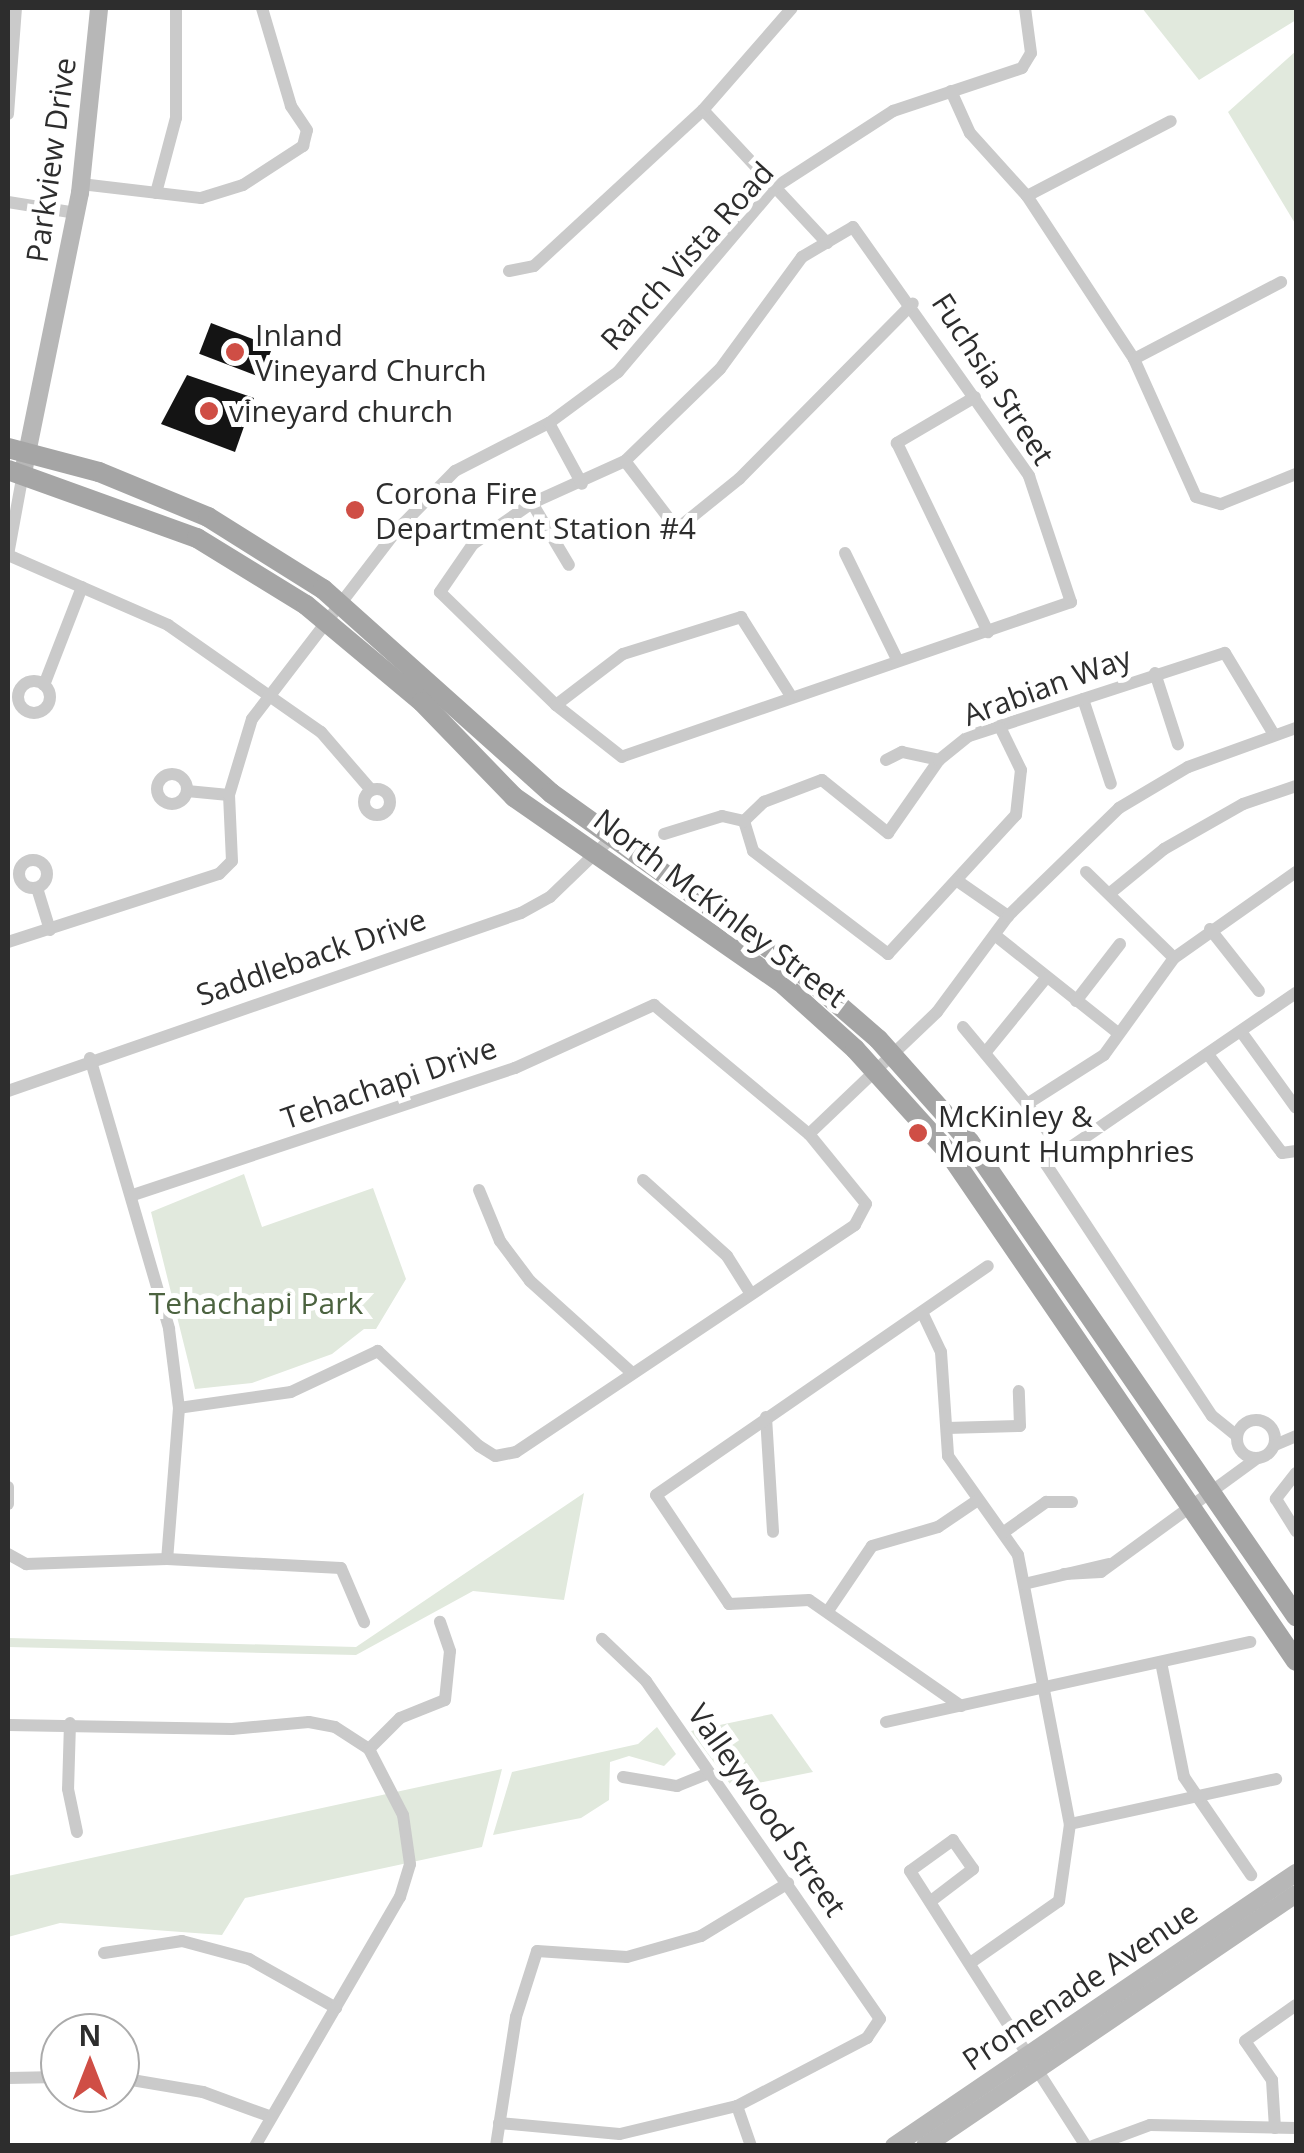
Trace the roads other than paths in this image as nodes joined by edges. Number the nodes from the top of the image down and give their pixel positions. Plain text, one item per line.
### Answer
1 (16, 8) edge
2 (99, 8) edge
3 (176, 8) edge
4 (262, 8) edge
5 (792, 8) edge
6 (1024, 8) edge
7 (9, 74) edge
8 (951, 91) junction
9 (702, 110) junction
10 (8, 113) edge
11 (1171, 121) dead end
12 (81, 184) junction
13 (774, 188) junction
14 (156, 194) junction
15 (1027, 196) junction
16 (8, 202) edge
17 (76, 213) junction
18 (827, 243) junction
19 (509, 271) dead end
20 (1281, 282) dead end
21 (914, 303) junction
22 (1134, 359) junction
23 (975, 397) junction
24 (549, 423) junction
25 (17, 450) edge
26 (625, 461) junction
27 (15, 472) edge
28 (1296, 474) edge
29 (582, 484) junction
30 (532, 503) junction
31 (845, 552) dead end
32 (8, 554) edge
33 (568, 565) dead end
34 (82, 587) junction
35 (335, 612) junction
36 (988, 632) junction
37 (898, 662) junction
38 (1155, 673) junction
39 (44, 684) dead end
40 (276, 696) junction
41 (791, 696) junction
42 (1083, 698) junction
43 (556, 704) junction
44 (1296, 728) edge
45 (1001, 730) junction
46 (1273, 733) junction
47 (1178, 744) dead end
48 (886, 760) dead end
49 (939, 760) junction
50 (1111, 784) dead end
51 (1296, 786) edge
52 (187, 790) dead end
53 (371, 790) dead end
54 (229, 795) junction
55 (744, 820) junction
56 (664, 834) dead end
57 (604, 845) junction
58 (1086, 872) dead end
59 (1296, 872) edge
60 (959, 882) junction
61 (37, 888) dead end
62 (1110, 894) junction
63 (1008, 916) junction
64 (1210, 929) junction
65 (50, 930) junction
66 (996, 936) junction
67 (8, 942) edge
68 (1120, 944) dead end
69 (1174, 958) junction
70 (1046, 978) junction
71 (1259, 991) dead end
72 (1296, 993) edge
73 (1076, 1001) junction
74 (963, 1027) dead end
75 (1118, 1033) junction
76 (1242, 1033) junction
77 (892, 1053) junction
78 (985, 1053) junction
79 (1210, 1057) junction
80 (90, 1058) junction
81 (876, 1068) junction
82 (8, 1091) edge
83 (1027, 1104) junction
84 (1296, 1108) edge
85 (1049, 1133) dead end
86 (809, 1134) junction
87 (1296, 1151) edge
88 (643, 1180) dead end
89 (479, 1190) dead end
90 (134, 1195) junction
91 (988, 1266) dead end
92 (749, 1291) junction
93 (922, 1312) junction
94 (632, 1373) junction
95 (1019, 1391) dead end
96 (179, 1408) junction
97 (766, 1417) junction
98 (947, 1428) junction
99 (1237, 1436) junction
100 (1296, 1436) edge
101 (1275, 1445) junction
102 (1256, 1458) junction
103 (1296, 1473) edge
104 (8, 1487) edge
105 (1212, 1494) junction
106 (974, 1502) junction
107 (1072, 1502) dead end
108 (8, 1504) edge
109 (1194, 1507) junction
110 (1296, 1531) edge
111 (773, 1532) dead end
112 (1004, 1532) junction
113 (8, 1556) edge
114 (167, 1558) junction
115 (1024, 1584) junction
116 (828, 1611) junction
117 (1296, 1616) edge
118 (364, 1622) dead end
119 (440, 1622) dead end
120 (602, 1639) dead end
121 (1250, 1642) dead end
122 (1296, 1661) edge
123 (1160, 1662) junction
124 (1041, 1688) junction
125 (962, 1706) junction
126 (886, 1722) dead end
127 (70, 1723) junction
128 (8, 1726) edge
129 (369, 1749) junction
130 (710, 1773) junction
131 (623, 1777) dead end
132 (1276, 1779) dead end
133 (1196, 1796) junction
134 (1070, 1824) junction
135 (76, 1832) dead end
136 (1296, 1872) edge
137 (1250, 1874) dead end
138 (788, 1883) junction
139 (1296, 1894) edge
140 (930, 1901) junction
141 (104, 1953) dead end
142 (972, 1961) junction
143 (1296, 2005) edge
144 (336, 2008) junction
145 (1035, 2062) junction
146 (40, 2077) edge
147 (8, 2078) edge
148 (140, 2081) edge
149 (736, 2106) junction
150 (269, 2116) junction
151 (500, 2123) junction
152 (1275, 2128) junction
153 (1296, 2128) edge
154 (255, 2146) edge
155 (496, 2146) edge
156 (751, 2146) edge
157 (894, 2146) edge
158 (925, 2146) edge
159 (1090, 2146) edge

1 - 7 street
2 - 12 main road, Parkview Drive
3 - 14 street
4 - 14 street
5 - 9 street
6 - 8 street, Ranch Vista Road
7 - 10 street
8 - 13 street, Ranch Vista Road
8 - 15 street
9 - 13 street
9 - 19 street
11 - 15 street
12 - 14 street
12 - 17 main road, Parkview Drive
13 - 18 street
13 - 24 street, Ranch Vista Road
15 - 22 street
16 - 17 street
17 - 25 main road, Parkview Drive
18 - 21 street, Fuchsia Street
18 - 26 street
20 - 22 street
21 - 23 street, Fuchsia Street
21 - 26 street
22 - 28 street
23 - 36 street
23 - 36 street, Fuchsia Street
24 - 29 street
24 - 35 street, Ranch Vista Road
25 - 27 main road, Parkview Drive
25 - 35 main road, North McKinley Street
26 - 29 street
27 - 32 street, Parkview Drive
27 - 35 main road, North McKinley Street
29 - 30 street
30 - 33 street
30 - 43 street
31 - 37 street
32 - 34 street
34 - 39 street
34 - 40 street
35 - 40 street, Ranch Vista Road
35 - 57 main road, North McKinley Street
36 - 37 street
37 - 41 street
38 - 42 street, Arabian Way
38 - 46 street, Arabian Way
38 - 47 street
40 - 53 street
40 - 54 street, Ranch Vista Road
41 - 43 street
41 - 43 street
42 - 45 street, Arabian Way
42 - 50 street
44 - 46 street
45 - 49 street, Arabian Way
45 - 60 street
46 - 63 street
48 - 49 street
49 - 55 street, Arabian Way
51 - 62 street
52 - 54 street
54 - 65 street, Ranch Vista Road
55 - 56 street
55 - 60 street
57 - 77 main road, North McKinley Street
57 - 80 street, Saddleback Drive
57 - 81 main road, North McKinley Street
58 - 62 street
59 - 64 street
60 - 63 street
61 - 65 street
62 - 69 street
63 - 66 street
64 - 69 street
64 - 71 street
65 - 67 street
66 - 70 street
66 - 77 street
68 - 73 street
69 - 75 street
70 - 73 street
70 - 78 street
72 - 76 street
73 - 75 street
74 - 78 street
75 - 83 street
76 - 79 street
76 - 84 street
77 - 81 street
77 - 105 main road, North McKinley Street
78 - 83 street
79 - 87 street
79 - 99 street
80 - 82 street, Saddleback Drive
80 - 90 street
81 - 86 street
81 - 109 main road, North McKinley Street
83 - 85 street
86 - 90 street, Tehachapi Drive
86 - 92 street
88 - 92 street
89 - 94 street
90 - 96 street
91 - 93 street
92 - 94 street
93 - 97 street
93 - 98 street
94 - 96 street
95 - 98 street
96 - 114 street
97 - 111 street
97 - 116 street
98 - 106 street
99 - 101 street
99 - 102 street
100 - 101 street
101 - 102 street
102 - 105 street
103 - 110 street
104 - 108 street
105 - 109 street
105 - 117 main road, North McKinley Street
106 - 112 street
106 - 116 street
107 - 112 street
109 - 115 street
109 - 122 main road, North McKinley Street
112 - 115 street
113 - 114 street
114 - 118 street
115 - 124 street
116 - 125 street
119 - 129 street
120 - 130 street, Valleywood Street
121 - 123 street
123 - 124 street
123 - 133 street
124 - 125 street
124 - 134 street
125 - 126 street
127 - 128 street
127 - 129 street
127 - 135 street
129 - 144 street
130 - 131 street
130 - 138 street, Valleywood Street
132 - 133 street
133 - 134 street
133 - 137 street
134 - 142 street
136 - 145 main road, Promenade Avenue
138 - 149 street, Valleywood Street
138 - 151 street
139 - 145 main road, Promenade Avenue
140 - 140 street
140 - 142 street
141 - 144 street
142 - 145 street
143 - 152 street
144 - 150 street
145 - 157 main road, Promenade Avenue
145 - 158 main road, Promenade Avenue
145 - 159 street
146 - 147 street
148 - 150 street
149 - 151 street
149 - 156 street
150 - 154 street
151 - 155 street
152 - 153 street
152 - 159 street

